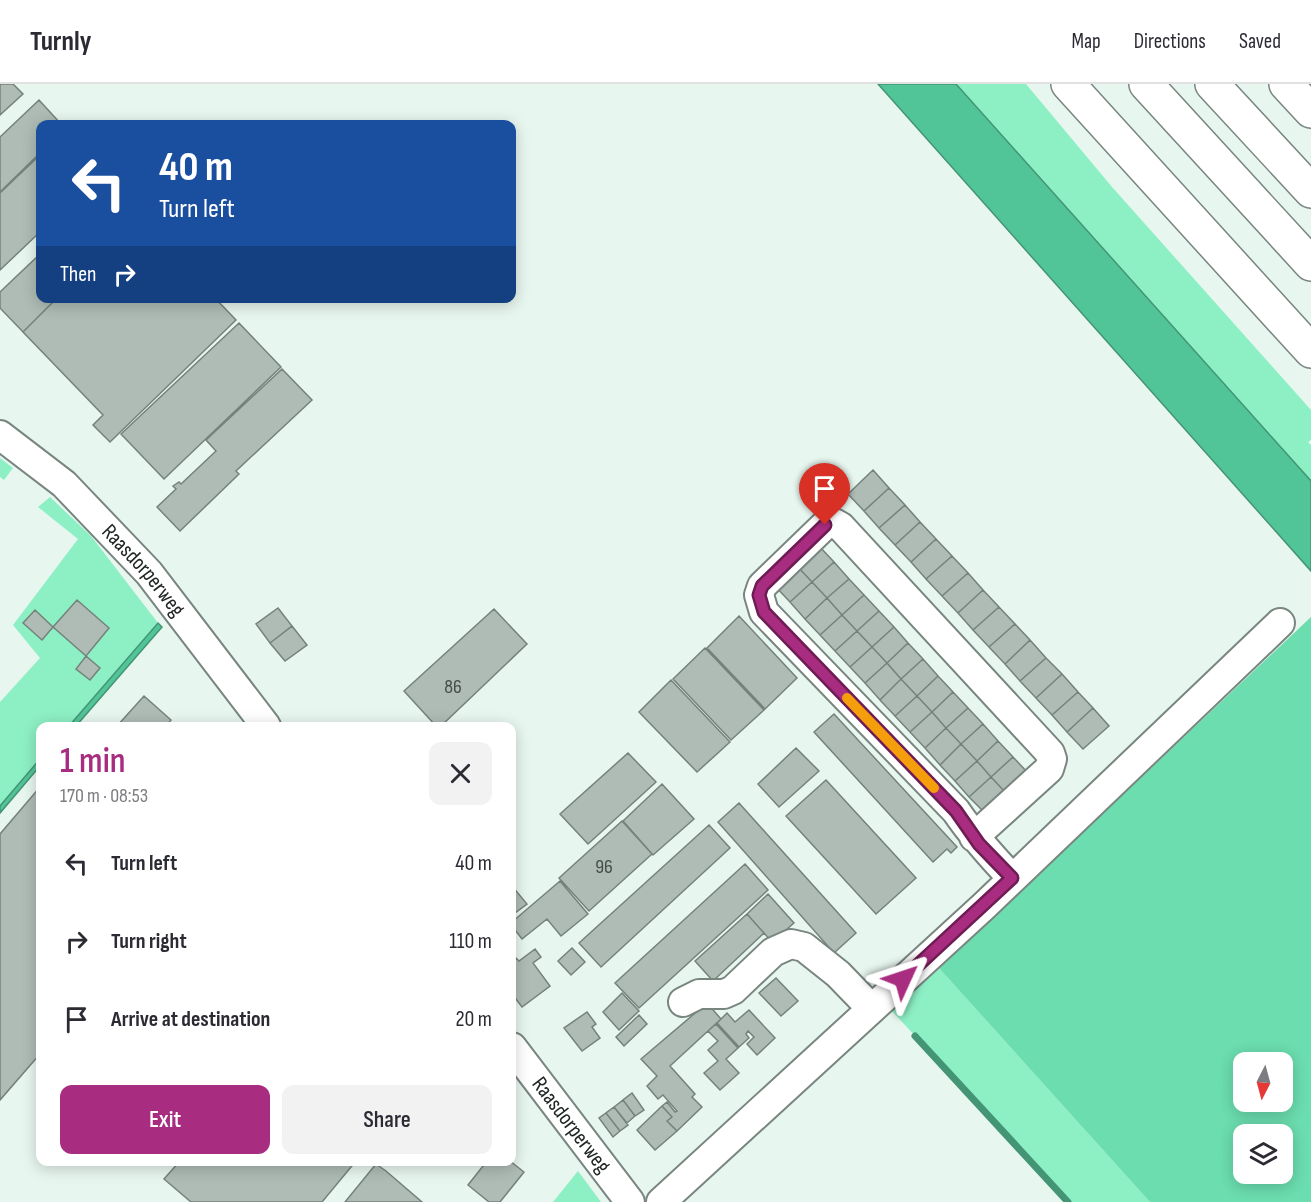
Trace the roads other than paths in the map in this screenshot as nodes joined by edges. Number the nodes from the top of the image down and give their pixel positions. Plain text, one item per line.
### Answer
1 (1068, 84) edge
2 (1146, 84) edge
3 (1212, 84) edge
4 (1286, 84) edge
5 (1311, 111) edge
6 (1311, 191) edge
7 (1311, 264) edge
8 (1311, 351) edge
9 (0, 435) edge
10 (1280, 623) dead end
11 (263, 722) edge
12 (974, 837) junction
13 (1012, 878) junction
14 (683, 1002) dead end
15 (871, 1008) junction
16 (516, 1052) edge
17 (630, 1202) edge
18 (661, 1202) edge

1 - 8 highway
2 - 7 highway
3 - 6 highway
4 - 5 highway
9 - 11 street, Raasdorperweg
10 - 13 street
12 - 12 street
12 - 13 street
13 - 15 street
14 - 15 street
15 - 18 street
16 - 17 street, Raasdorperweg

